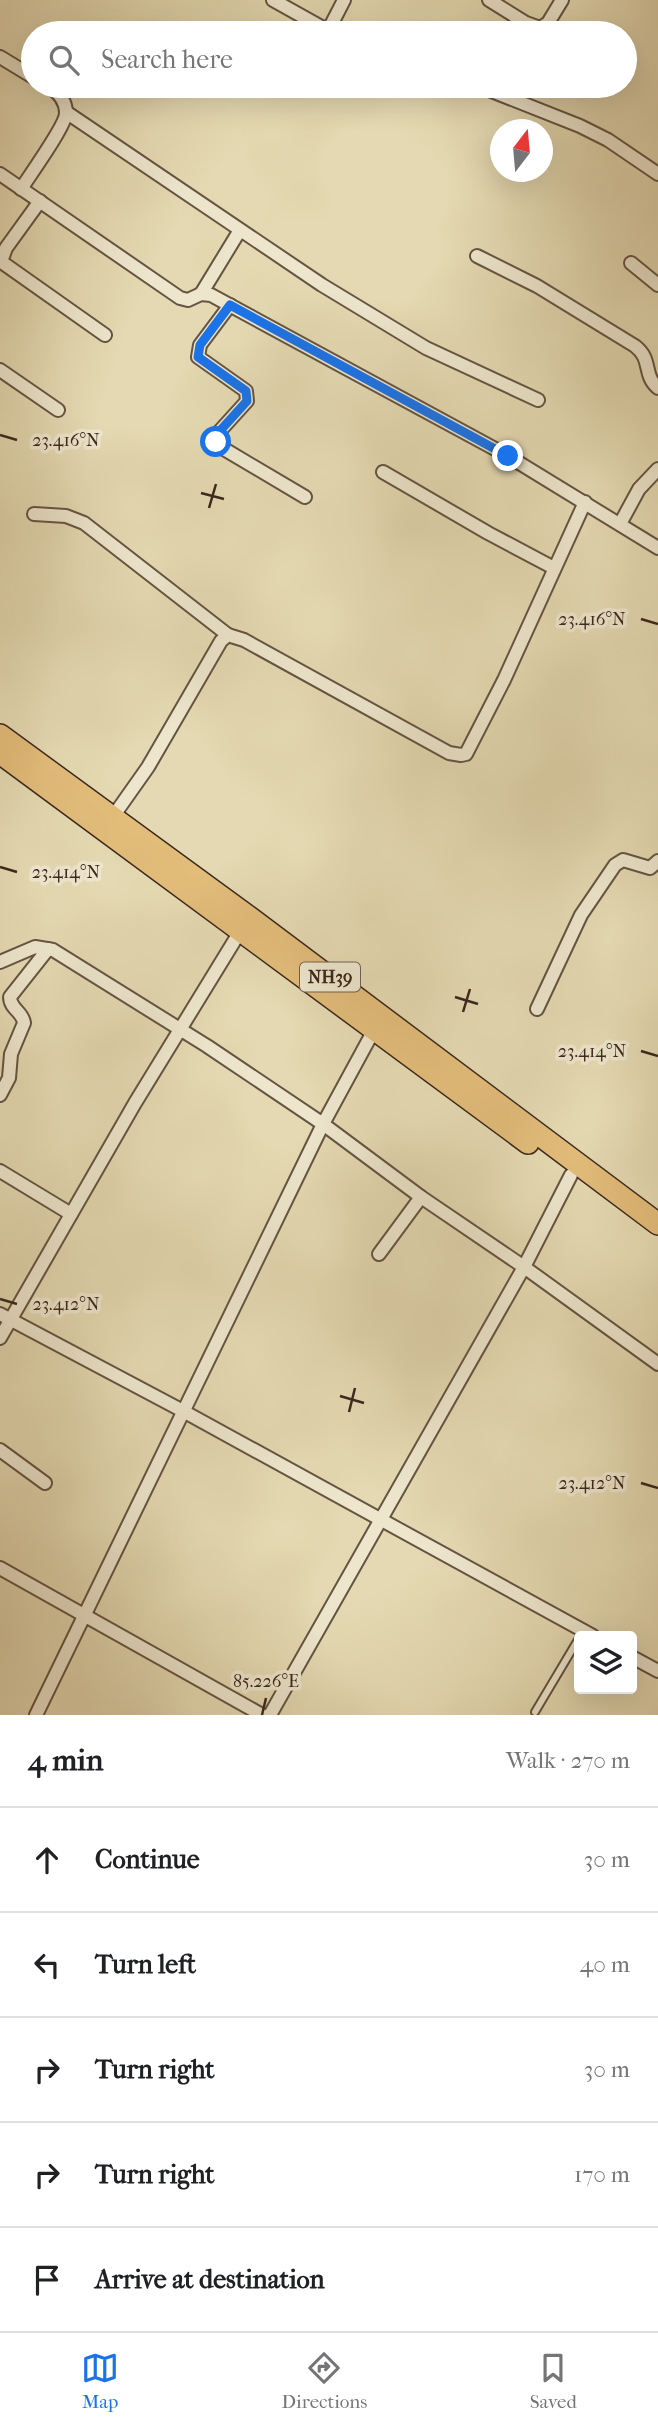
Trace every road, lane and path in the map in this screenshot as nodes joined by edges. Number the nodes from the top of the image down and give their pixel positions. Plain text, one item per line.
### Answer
1 (273, 0) edge
2 (344, 0) edge
3 (489, 0) edge
4 (562, 0) edge
5 (310, 21) edge
6 (335, 21) edge
7 (523, 21) edge
8 (549, 21) edge
9 (0, 57) edge
10 (21, 70) edge
11 (62, 98) edge
12 (509, 98) edge
13 (66, 112) junction
14 (0, 174) edge
15 (658, 174) edge
16 (21, 188) junction
17 (40, 201) junction
18 (240, 230) junction
19 (1, 256) edge
20 (477, 256) dead end
21 (631, 263) dead end
22 (658, 285) edge
23 (201, 294) junction
24 (230, 305) junction
25 (105, 335) dead end
26 (0, 370) edge
27 (658, 388) edge
28 (538, 400) dead end
29 (58, 410) dead end
30 (658, 469) edge
31 (383, 472) dead end
32 (652, 485) edge
33 (305, 497) dead end
34 (585, 502) junction
35 (34, 514) dead end
36 (620, 524) junction
37 (658, 548) edge
38 (554, 568) junction
39 (228, 635) junction
40 (0, 734) edge
41 (0, 753) edge
42 (113, 818) junction
43 (658, 861) edge
44 (241, 930) junction
45 (48, 949) junction
46 (0, 962) edge
47 (537, 1009) dead end
48 (180, 1030) junction
49 (374, 1030) junction
50 (0, 1095) edge
51 (323, 1124) junction
52 (0, 1171) edge
53 (571, 1175) junction
54 (421, 1197) junction
55 (71, 1213) junction
56 (658, 1224) edge
57 (658, 1242) edge
58 (379, 1254) dead end
59 (524, 1267) junction
60 (5, 1317) edge
61 (0, 1338) edge
62 (658, 1364) edge
63 (183, 1411) junction
64 (0, 1450) edge
65 (45, 1483) dead end
66 (380, 1520) junction
67 (0, 1568) edge
68 (85, 1616) junction
69 (577, 1631) edge
70 (574, 1651) edge
71 (637, 1660) edge
72 (658, 1671) edge
73 (535, 1712) dead end
74 (36, 1715) edge
75 (262, 1715) edge
76 (270, 1715) edge

1 - 5 street
2 - 6 street
3 - 7 street
4 - 8 street
9 - 10 street
11 - 13 street
12 - 15 street
13 - 16 street
13 - 18 street
14 - 16 street
16 - 17 street
17 - 19 street
17 - 23 street
18 - 23 street
18 - 28 street
19 - 25 street
20 - 27 street
21 - 22 street
23 - 24 street
24 - 33 street
24 - 34 street
26 - 29 street
30 - 32 street
31 - 38 street
32 - 36 street
34 - 36 street
34 - 38 street
35 - 39 street
36 - 37 street
38 - 39 street
39 - 42 street
40 - 42 highway, NH39
41 - 44 highway, NH39
42 - 56 highway, NH39
43 - 47 street
44 - 48 street
44 - 49 highway, NH39
45 - 46 street
45 - 48 street
45 - 50 street
48 - 51 street
48 - 55 street
49 - 51 street
49 - 53 highway, NH39
51 - 54 street
51 - 63 street
52 - 55 street
53 - 57 highway, NH39
53 - 59 street
54 - 58 street
54 - 59 street
55 - 60 street
59 - 62 street
59 - 66 street
60 - 61 street
60 - 63 street
63 - 66 street
63 - 68 street
64 - 65 street
66 - 69 street
66 - 76 street
67 - 68 street
68 - 74 street
68 - 75 street
70 - 73 lane
71 - 72 street

